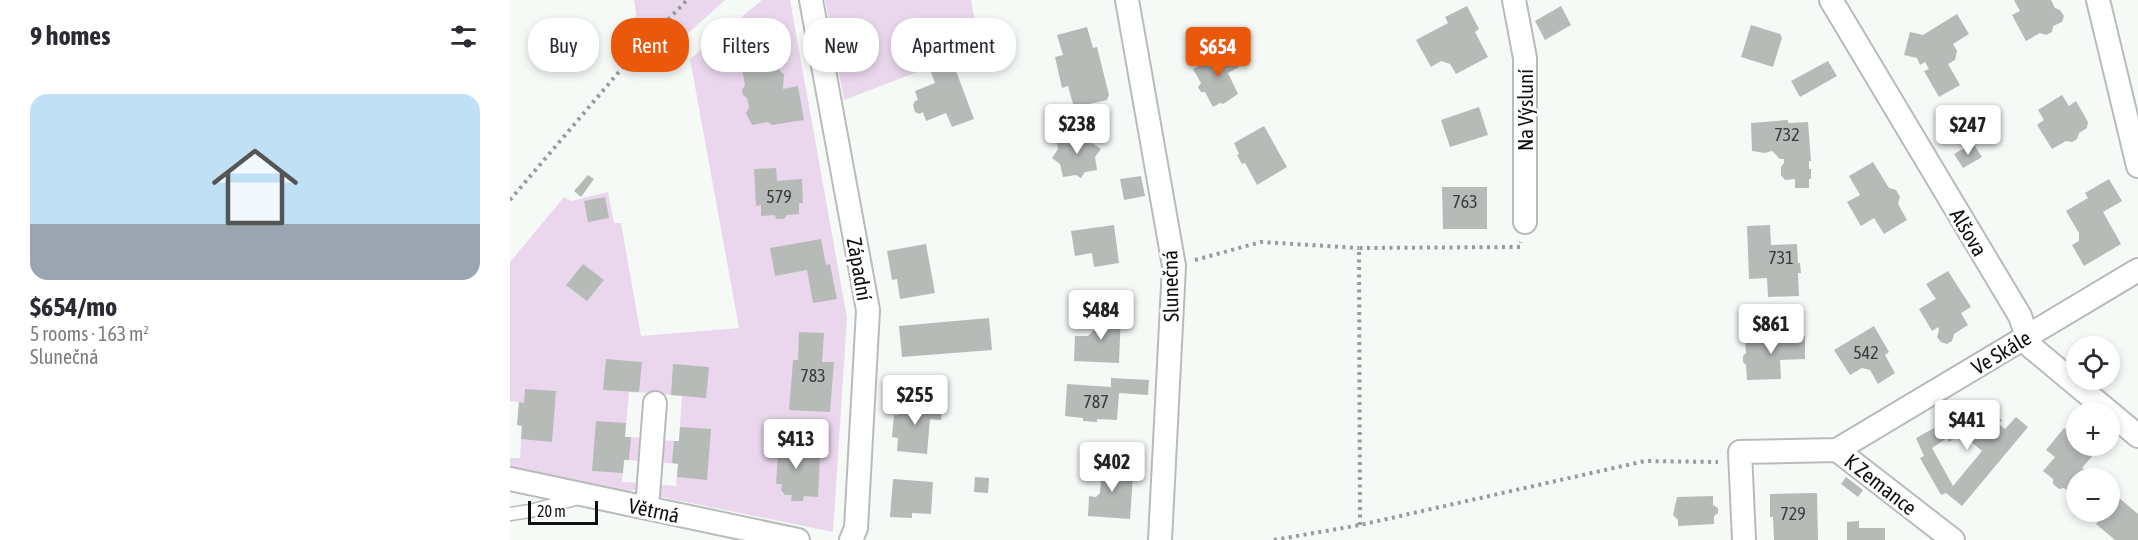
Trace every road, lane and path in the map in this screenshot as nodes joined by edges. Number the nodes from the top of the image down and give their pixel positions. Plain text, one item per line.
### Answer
1 (687, 0) edge
2 (811, 0) edge
3 (1127, 0) edge
4 (1514, 0) edge
5 (1831, 0) edge
6 (2098, 0) edge
7 (2138, 166) edge
8 (510, 200) edge
9 (1525, 222) joint
10 (1359, 248) junction
11 (1173, 266) junction
12 (2138, 270) edge
13 (2026, 336) junction
14 (655, 403) dead end
15 (2138, 436) edge
16 (1837, 450) junction
17 (1741, 462) junction
18 (510, 479) edge
19 (595, 497) junction
20 (647, 508) junction
21 (510, 514) edge
22 (1360, 525) junction
23 (798, 540) edge
24 (851, 540) edge
25 (1160, 540) edge
26 (1274, 540) edge
27 (1744, 540) edge
28 (1953, 540) edge

1 - 8 path
2 - 24 street, Západní
3 - 11 street, Slunečná
4 - 9 street, Na Výsluní
5 - 13 street, Alšova
6 - 7 street
9 - 10 path
10 - 11 path
10 - 22 path
11 - 25 street, Slunečná
12 - 13 street, Ve Skále
13 - 15 street, Alšova
13 - 16 street, Ve Skále
14 - 20 street
16 - 17 street, Ve Skále
16 - 28 street, K Zemance
17 - 22 path
17 - 27 street
18 - 19 street, Větrná
19 - 20 street, Větrná
19 - 21 lane
20 - 23 street, Větrná
22 - 26 path

